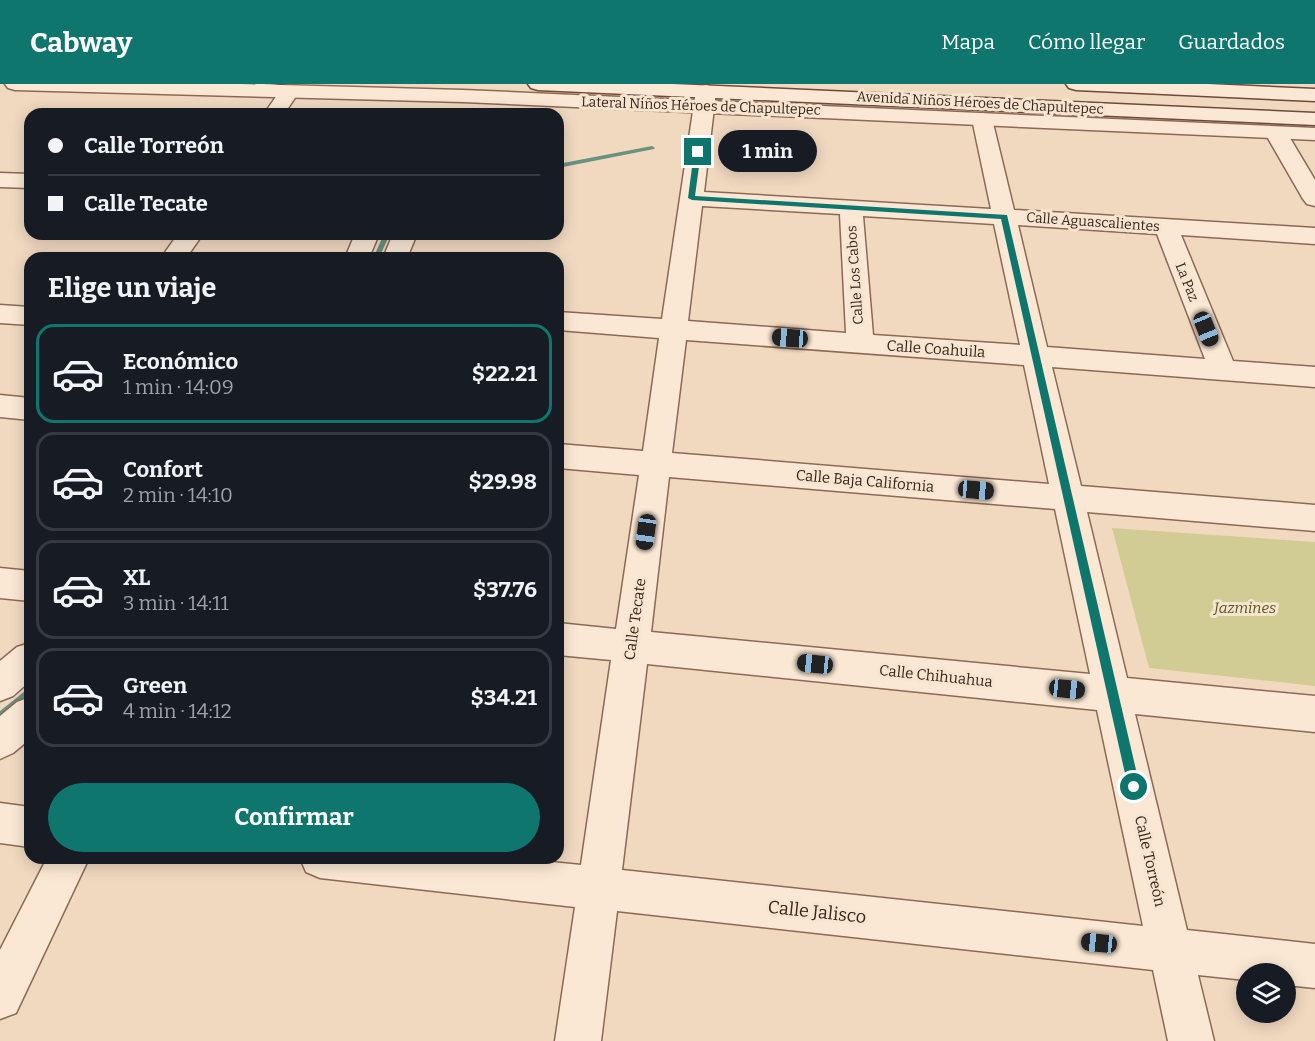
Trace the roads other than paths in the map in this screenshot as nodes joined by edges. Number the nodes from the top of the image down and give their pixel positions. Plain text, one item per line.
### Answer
1 (15, 84) edge
2 (265, 84) edge
3 (538, 84) edge
4 (1076, 84) edge
5 (1209, 87) edge
6 (289, 92) junction
7 (1315, 95) edge
8 (433, 98) edge
9 (465, 98) edge
10 (705, 98) junction
11 (278, 108) edge
12 (1315, 118) edge
13 (982, 119) junction
14 (1276, 133) junction
15 (1315, 134) edge
16 (0, 180) edge
17 (24, 181) edge
18 (692, 198) junction
19 (1315, 199) edge
20 (851, 207) junction
21 (1004, 217) junction
22 (1166, 227) junction
23 (1315, 236) edge
24 (0, 314) edge
25 (24, 316) edge
26 (564, 321) edge
27 (674, 330) junction
28 (860, 343) junction
29 (1036, 356) junction
30 (1223, 370) junction
31 (1315, 377) edge
32 (0, 406) edge
33 (24, 408) edge
34 (564, 456) edge
35 (656, 464) junction
36 (1068, 498) junction
37 (1315, 518) edge
38 (0, 583) edge
39 (24, 585) edge
40 (564, 640) edge
41 (631, 646) junction
42 (24, 664) edge
43 (0, 684) edge
44 (1113, 694) junction
45 (1315, 714) edge
46 (24, 720) edge
47 (0, 740) edge
48 (0, 823) edge
49 (24, 826) edge
50 (66, 864) edge
51 (376, 864) edge
52 (599, 888) junction
53 (1171, 951) junction
54 (1315, 966) edge
55 (0, 997) edge
56 (578, 1041) edge
57 (1191, 1041) edge

1 - 6 street, Lateral Niños Héroes de Chapultepec
2 - 6 street
3 - 10 street, Avenida Niños Héroes de Chapultepec
4 - 5 street, Avenida Niños Héroes de Chapultepec
5 - 7 street, Avenida Niños Héroes de Chapultepec
6 - 8 street, Lateral Niños Héroes de Chapultepec
6 - 11 street
8 - 9 street, Lateral Niños Héroes de Chapultepec
9 - 10 street, Lateral Niños Héroes de Chapultepec
10 - 12 street, Avenida Niños Héroes de Chapultepec
10 - 13 street, Lateral Niños Héroes de Chapultepec
10 - 18 street, Calle Tecate
13 - 14 street, Lateral Niños Héroes de Chapultepec
13 - 21 street, Calle Torreón
14 - 15 street, Lateral Niños Héroes de Chapultepec
14 - 19 street
16 - 17 street
18 - 20 street, Calle Aguascalientes
18 - 27 street, Calle Tecate
20 - 21 street, Calle Aguascalientes
20 - 28 street, Calle Los Cabos
21 - 22 street, Calle Aguascalientes
21 - 29 street, Calle Torreón
22 - 23 street, Calle Aguascalientes
22 - 30 street, La Paz
24 - 25 street
26 - 27 street, Calle Coahuila
27 - 28 street, Calle Coahuila
27 - 35 street, Calle Tecate
28 - 29 street, Calle Coahuila
29 - 30 street, Calle Coahuila
29 - 36 street, Calle Torreón
30 - 31 street, Calle Coahuila
32 - 33 street
34 - 35 street, Calle Baja California
35 - 36 street, Calle Baja California
35 - 41 street, Calle Tecate
36 - 37 street, Calle Baja California
36 - 44 street, Calle Torreón
38 - 39 street
40 - 41 street, Calle Chihuahua
41 - 44 street, Calle Chihuahua
41 - 52 street, Calle Tecate
42 - 43 street
44 - 45 street, Calle Chihuahua
44 - 53 street, Calle Torreón
46 - 47 street
48 - 49 street
50 - 55 street
51 - 52 street, Calle Jalisco
52 - 53 street, Calle Jalisco
52 - 56 street, Calle Tecate
53 - 54 street, Calle Jalisco
53 - 57 street, Calle Torreón

